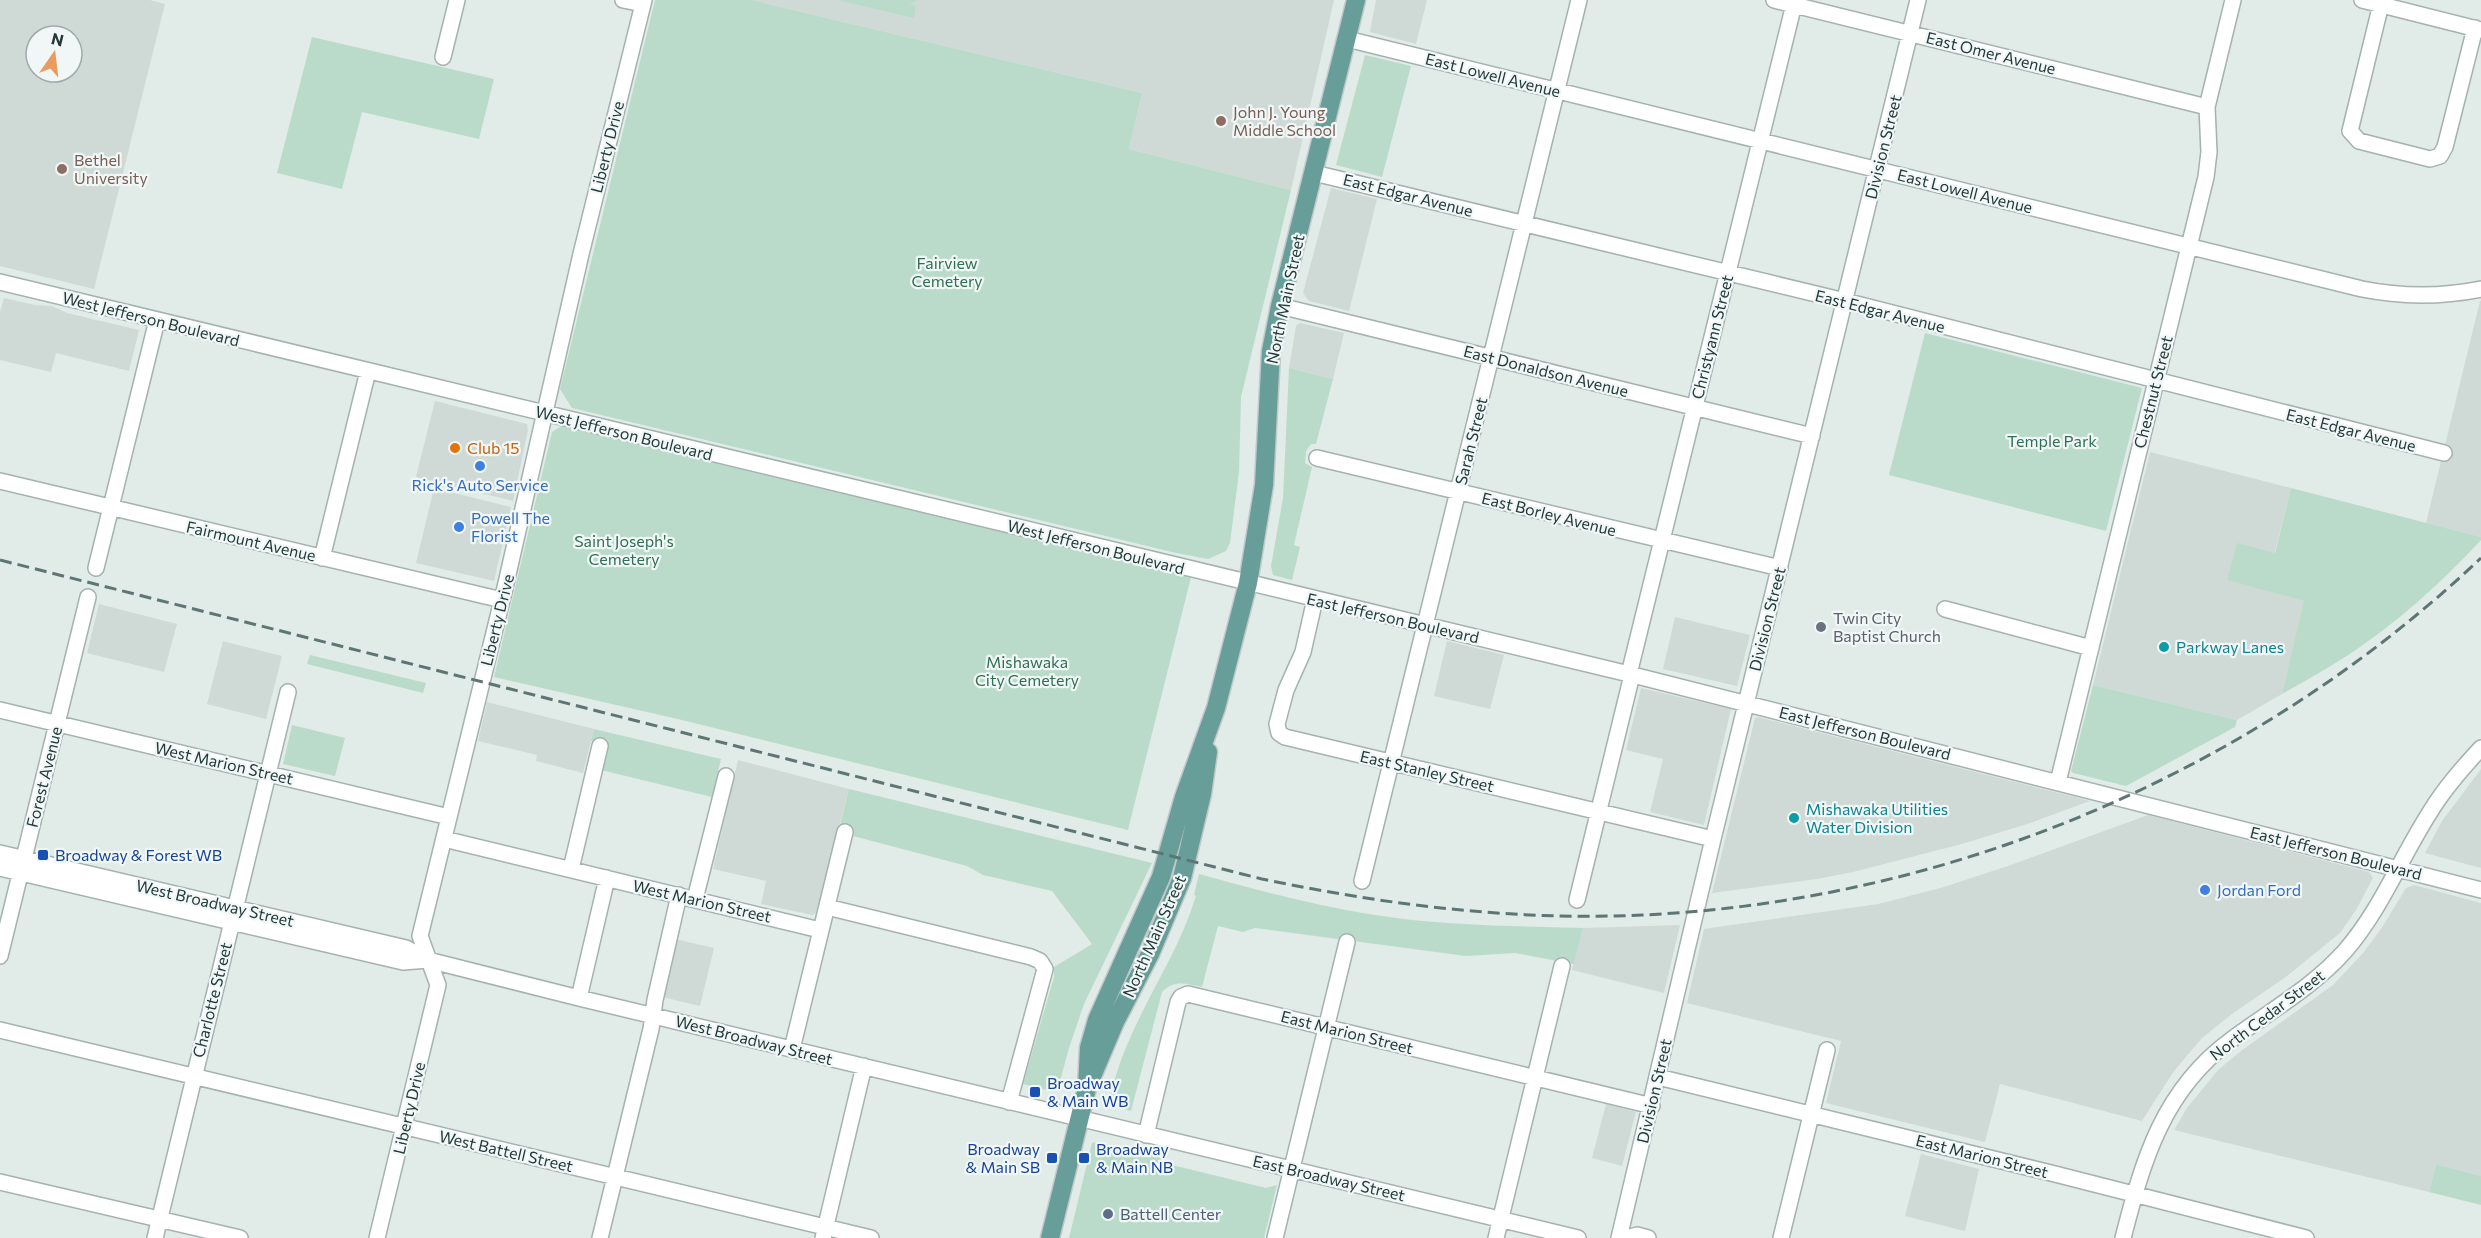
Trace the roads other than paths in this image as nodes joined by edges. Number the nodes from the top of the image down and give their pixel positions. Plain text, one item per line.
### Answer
1 (457, 0) edge
2 (623, 0) edge
3 (1356, 0) edge
4 (1579, 0) edge
5 (1774, 0) edge
6 (1918, 0) edge
7 (2233, 0) edge
8 (2362, 0) edge
9 (643, 2) edge
10 (1794, 2) edge
11 (2390, 4) edge
12 (2478, 29) edge
13 (1910, 33) junction
14 (1347, 39) junction
15 (443, 57) dead end
16 (1557, 91) junction
17 (2207, 107) junction
18 (1760, 140) junction
19 (1877, 169) junction
20 (1314, 173) junction
21 (1524, 224) junction
22 (2189, 247) junction
23 (1728, 272) junction
24 (0, 282) edge
25 (2481, 289) edge
26 (1845, 301) junction
27 (1280, 306) junction
28 (157, 320) junction
29 (1491, 358) junction
30 (368, 371) junction
31 (2156, 382) junction
32 (1695, 407) junction
33 (545, 414) junction
34 (1812, 436) junction
35 (2444, 453) dead end
36 (1317, 458) dead end
37 (0, 481) edge
38 (1459, 492) junction
39 (111, 508) junction
40 (1662, 541) junction
41 (322, 558) junction
42 (96, 568) dead end
43 (1780, 568) junction
44 (1248, 584) junction
45 (88, 597) dead end
46 (1315, 599) junction
47 (502, 600) junction
48 (1945, 609) dead end
49 (1425, 625) junction
50 (2091, 648) junction
51 (1631, 675) junction
52 (288, 692) dead end
53 (1746, 703) junction
54 (0, 710) edge
55 (57, 723) junction
56 (600, 746) dead end
57 (2481, 748) edge
58 (1391, 762) junction
59 (268, 774) junction
60 (726, 776) dead end
61 (2058, 782) junction
62 (1599, 812) junction
63 (449, 817) junction
64 (845, 832) dead end
65 (444, 839) junction
66 (1713, 839) junction
67 (0, 853) edge
68 (22, 866) junction
69 (0, 868) edge
70 (571, 869) junction
71 (2398, 869) junction
72 (607, 878) junction
73 (1362, 881) dead end
74 (2481, 890) edge
75 (679, 895) junction
76 (695, 899) junction
77 (1577, 900) dead end
78 (827, 907) junction
79 (233, 915) junction
80 (820, 930) junction
81 (1347, 942) dead end
82 (0, 956) edge
83 (428, 960) junction
84 (1562, 966) dead end
85 (579, 998) junction
86 (653, 1015) junction
87 (1326, 1027) junction
88 (0, 1030) edge
89 (792, 1049) junction
90 (1827, 1050) dead end
91 (864, 1066) junction
92 (194, 1076) junction
93 (1535, 1077) junction
94 (1658, 1077) junction
95 (1009, 1102) junction
96 (1652, 1106) junction
97 (1812, 1114) junction
98 (1080, 1119) junction
99 (404, 1126) junction
100 (1146, 1135) junction
101 (1292, 1169) junction
102 (616, 1177) junction
103 (0, 1182) edge
104 (2134, 1194) junction
105 (159, 1219) junction
106 (1500, 1220) junction
107 (824, 1232) edge
108 (2289, 1236) edge
109 (155, 1238) edge
110 (240, 1238) edge
111 (377, 1238) edge
112 (600, 1238) edge
113 (871, 1238) edge
114 (1050, 1238) edge
115 (1275, 1238) edge
116 (1496, 1238) edge
117 (1578, 1238) edge
118 (1619, 1238) edge
119 (1627, 1238) edge
120 (1648, 1238) edge
121 (1781, 1238) edge
122 (2123, 1238) edge
123 (2306, 1238) edge

1 - 15 street
2 - 9 street
3 - 14 main road, North Main Street
4 - 16 street, Sarah Street
5 - 10 street, East Omer Avenue
6 - 13 street, Division Street
7 - 17 street, Chestnut Street
8 - 11 street
9 - 33 street, Liberty Drive
10 - 13 street, East Omer Avenue
10 - 18 street, Christyann Street
11 - 12 street
11 - 12 street
13 - 17 street, East Omer Avenue
13 - 19 street, Division Street
14 - 16 street, East Lowell Avenue
14 - 20 main road, North Main Street
16 - 18 street, East Lowell Avenue
16 - 21 street, Sarah Street
17 - 22 street, Chestnut Street
18 - 19 street, East Lowell Avenue
18 - 23 street, Christyann Street
19 - 22 street, East Lowell Avenue
19 - 26 street, Division Street
20 - 21 street, East Edgar Avenue
20 - 27 main road, North Main Street
21 - 23 street, East Edgar Avenue
21 - 29 street, Sarah Street
22 - 25 street, East Lowell Avenue
22 - 31 street, Chestnut Street
23 - 26 street, East Edgar Avenue
23 - 32 street, Christyann Street
24 - 28 street, West Jefferson Boulevard
26 - 31 street, East Edgar Avenue
26 - 34 street, Division Street
27 - 29 street, East Donaldson Avenue
27 - 44 main road, North Main Street
28 - 30 street, West Jefferson Boulevard
28 - 39 street
29 - 32 street, East Donaldson Avenue
29 - 38 street, Sarah Street
30 - 33 street, West Jefferson Boulevard
30 - 41 street
31 - 35 street, East Edgar Avenue
31 - 50 street, Chestnut Street
32 - 34 street, East Donaldson Avenue
32 - 40 street, Christyann Street
33 - 44 street, West Jefferson Boulevard
33 - 47 street, Liberty Drive
34 - 43 street, Division Street
36 - 38 street, East Borley Avenue
37 - 39 street, Fairmount Avenue
38 - 40 street, East Borley Avenue
38 - 49 street, Sarah Street
39 - 41 street, Fairmount Avenue
39 - 42 street
40 - 43 street, East Borley Avenue
40 - 51 street, Christyann Street
41 - 47 street, Fairmount Avenue
43 - 53 street, Division Street
44 - 46 street, East Jefferson Boulevard
44 - 98 main road, North Main Street
45 - 55 street, Forest Avenue
46 - 49 street, East Jefferson Boulevard
46 - 58 street, East Stanley Street
47 - 63 street, Liberty Drive
48 - 50 street
49 - 51 street, East Jefferson Boulevard
49 - 58 street, Sarah Street
50 - 61 street, Chestnut Street
51 - 53 street, East Jefferson Boulevard
51 - 62 street, Christyann Street
52 - 59 street, Charlotte Street
53 - 61 street, East Jefferson Boulevard
53 - 66 street, Division Street
54 - 55 street, West Marion Street
55 - 59 street, West Marion Street
55 - 68 street, Forest Avenue
56 - 70 street
57 - 71 street, North Cedar Street
58 - 62 street, East Stanley Street
58 - 73 street, Sarah Street
59 - 63 street, West Marion Street
59 - 79 street, Charlotte Street
60 - 76 street
61 - 71 street, East Jefferson Boulevard
62 - 66 street, East Stanley Street
62 - 77 street, Christyann Street
63 - 65 street, Liberty Drive
64 - 78 street
65 - 70 street, West Marion Street
65 - 83 street, Liberty Drive
66 - 94 street, Division Street
67 - 68 street, West Broadway Street
68 - 69 street, West Broadway Street
68 - 79 street, West Broadway Street
68 - 82 street, Forest Avenue
70 - 72 street, West Marion Street
71 - 74 street, East Jefferson Boulevard
71 - 104 street, North Cedar Street
72 - 75 street, West Marion Street
72 - 85 street
75 - 76 street, West Marion Street
75 - 86 street
76 - 80 street, West Marion Street
78 - 80 street
78 - 95 street
79 - 83 street, West Broadway Street
79 - 92 street, Charlotte Street
80 - 89 street
81 - 87 street
83 - 85 street, West Broadway Street
83 - 99 street, Liberty Drive
84 - 93 street
85 - 86 street, West Broadway Street
86 - 89 street, West Broadway Street
86 - 102 street
87 - 93 street, East Marion Street
87 - 100 street, East Marion Street
87 - 101 street
88 - 92 street, West Battell Street
89 - 91 street, West Broadway Street
90 - 97 street
91 - 95 street, West Broadway Street
91 - 107 street
92 - 99 street, West Battell Street
92 - 105 street, Charlotte Street
93 - 96 street, East Marion Street
93 - 106 street
94 - 96 street, Division Street
94 - 97 street, East Marion Street
95 - 98 street, West Broadway Street
96 - 118 street, Division Street
97 - 104 street, East Marion Street
97 - 121 street
98 - 100 street, East Broadway Street
98 - 114 main road, North Main Street
99 - 102 street, West Battell Street
99 - 111 street, Liberty Drive
100 - 101 street, East Broadway Street
101 - 106 street, East Broadway Street
101 - 115 street
102 - 107 street, West Battell Street
102 - 112 street
103 - 105 street
104 - 108 street, East Marion Street
104 - 122 street, North Cedar Street
105 - 109 street, Charlotte Street
105 - 110 street
106 - 116 street
106 - 117 street, East Broadway Street
107 - 113 street, West Battell Street
108 - 123 street, East Marion Street
119 - 120 street

